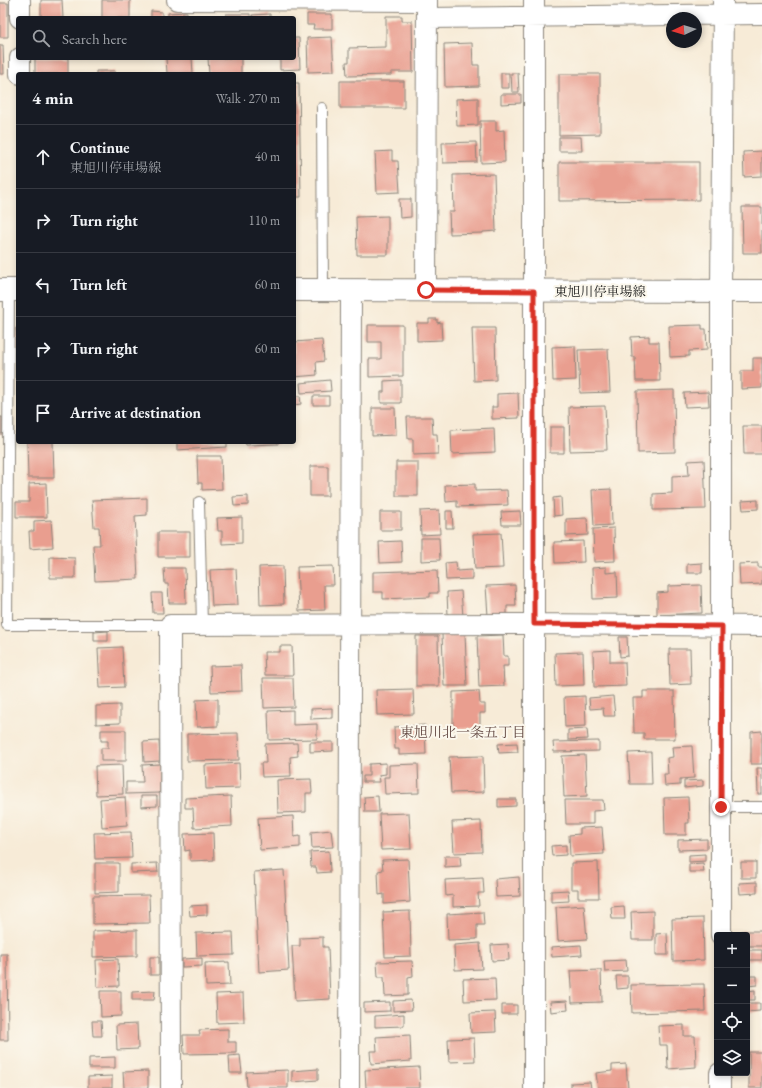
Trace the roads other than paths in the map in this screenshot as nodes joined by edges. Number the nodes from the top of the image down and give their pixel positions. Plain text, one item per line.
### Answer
1 (20, 0) edge
2 (177, 0) edge
3 (428, 6) edge
4 (723, 7) edge
5 (534, 8) edge
6 (762, 14) edge
7 (20, 16) edge
8 (20, 60) edge
9 (20, 72) edge
10 (322, 108) dead end
11 (9, 290) edge
12 (296, 290) edge
13 (323, 290) junction
14 (351, 290) junction
15 (426, 290) junction
16 (534, 291) junction
17 (721, 291) junction
18 (762, 291) edge
19 (199, 502) dead end
20 (534, 624) junction
21 (170, 625) junction
22 (202, 625) junction
23 (350, 625) junction
24 (722, 626) junction
25 (762, 626) edge
26 (721, 807) junction
27 (762, 807) edge
28 (721, 932) edge
29 (720, 1076) edge
30 (171, 1088) edge
31 (349, 1088) edge
32 (534, 1088) edge
33 (720, 1088) edge

1 - 7 street
2 - 3 street
3 - 5 street
3 - 15 street
4 - 5 street
4 - 6 street
4 - 17 street
5 - 16 street
8 - 9 street
10 - 13 lane
11 - 21 lane
12 - 13 main road, 東旭川停車場線
13 - 14 main road, 東旭川停車場線
14 - 15 main road, 東旭川停車場線
14 - 23 street
15 - 16 main road, 東旭川停車場線
16 - 17 main road, 東旭川停車場線
16 - 20 street
17 - 18 main road, 東旭川停車場線
17 - 24 street
19 - 22 lane
20 - 23 street
20 - 24 street
20 - 32 street
21 - 22 street
21 - 30 street
22 - 23 street
23 - 31 street
24 - 25 street
24 - 26 street
26 - 27 lane
26 - 28 street
29 - 33 street

